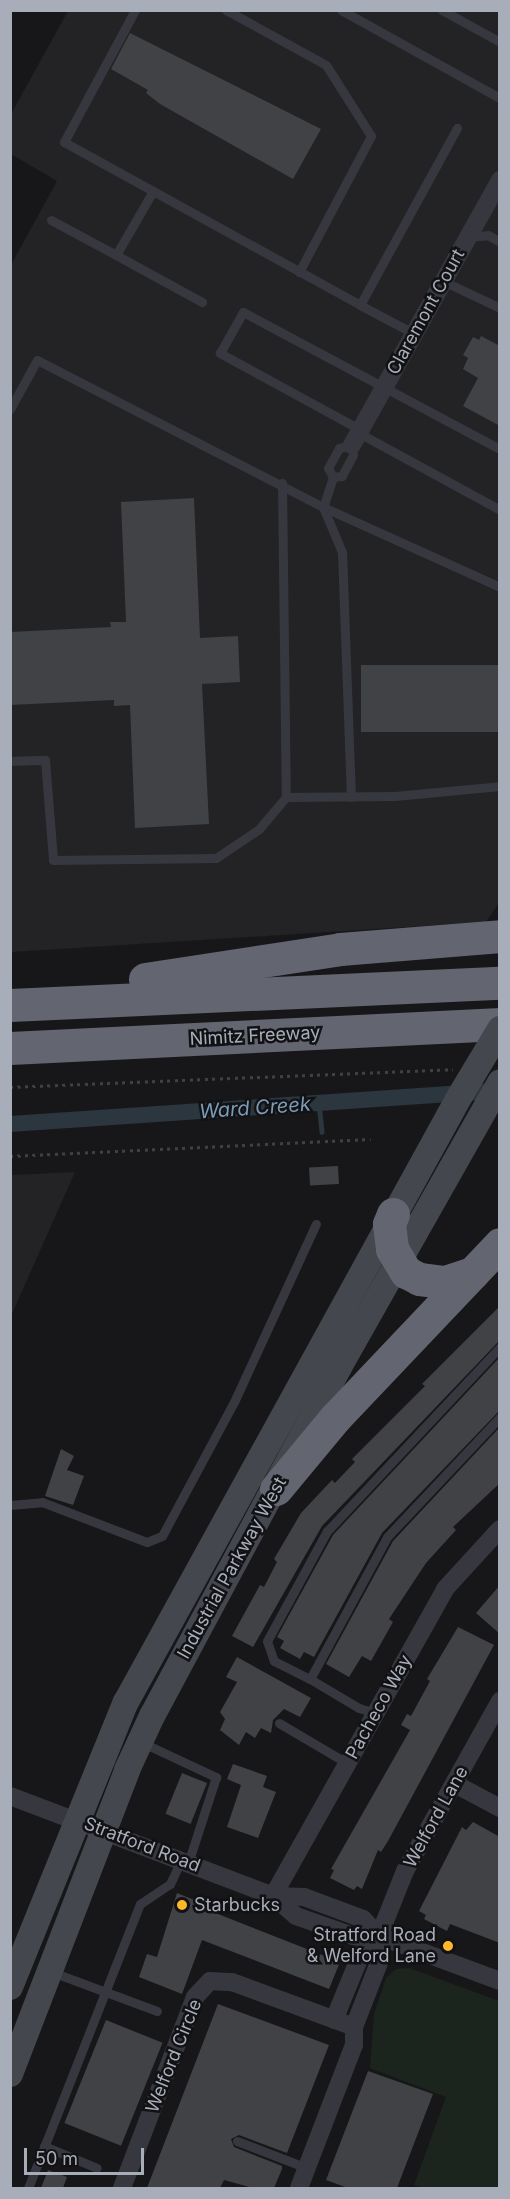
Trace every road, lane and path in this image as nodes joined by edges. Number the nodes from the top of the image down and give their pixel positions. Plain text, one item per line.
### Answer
1 (135, 10) edge
2 (226, 10) edge
3 (341, 10) edge
4 (441, 10) edge
5 (500, 42) edge
6 (500, 98) edge
7 (457, 128) dead end
8 (500, 180) edge
9 (153, 191) junction
10 (51, 220) dead end
11 (467, 237) junction
12 (500, 242) edge
13 (116, 255) junction
14 (299, 272) junction
15 (443, 281) junction
16 (202, 302) dead end
17 (360, 305) junction
18 (500, 308) edge
19 (414, 333) junction
20 (383, 388) junction
21 (10, 409) edge
22 (357, 436) junction
23 (500, 449) edge
24 (333, 477) junction
25 (282, 483) junction
26 (323, 507) junction
27 (500, 510) edge
28 (500, 587) edge
29 (10, 761) edge
30 (500, 786) edge
31 (286, 797) junction
32 (351, 797) junction
33 (500, 936) edge
34 (500, 964) edge
35 (145, 979) junction
36 (500, 983) edge
37 (10, 985) edge
38 (10, 1005) edge
39 (500, 1006) edge
40 (500, 1024) edge
41 (10, 1028) edge
42 (500, 1029) edge
43 (10, 1048) edge
44 (457, 1069) dead end
45 (500, 1082) edge
46 (10, 1087) edge
47 (371, 1139) dead end
48 (10, 1156) edge
49 (393, 1214) junction
50 (316, 1224) dead end
51 (500, 1244) edge
52 (400, 1262) junction
53 (473, 1274) junction
54 (500, 1347) edge
55 (500, 1417) edge
56 (276, 1490) junction
57 (10, 1505) edge
58 (500, 1528) edge
59 (310, 1679) junction
60 (500, 1701) edge
61 (375, 1713) junction
62 (279, 1724) dead end
63 (141, 1742) junction
64 (347, 1763) junction
65 (455, 1784) junction
66 (10, 1796) edge
67 (500, 1808) edge
68 (75, 1820) junction
69 (104, 1830) junction
70 (185, 1862) junction
71 (273, 1896) junction
72 (379, 1936) junction
73 (50, 1971) junction
74 (500, 1981) edge
75 (10, 1987) edge
76 (106, 1993) junction
77 (157, 2011) dead end
78 (334, 2020) junction
79 (354, 2027) junction
80 (10, 2074) edge
81 (237, 2141) dead end
82 (44, 2146) junction
83 (97, 2168) dead end
84 (307, 2168) junction
85 (28, 2188) edge
86 (122, 2188) edge
87 (299, 2188) edge

1 - 9 lane
2 - 14 lane
3 - 6 lane
4 - 5 lane
7 - 17 lane
8 - 11 street, Claremont Court
9 - 13 lane
9 - 14 lane
10 - 13 lane
11 - 12 lane
11 - 15 street, Claremont Court
13 - 16 lane
14 - 17 lane
15 - 18 lane
15 - 19 street, Claremont Court
17 - 19 lane
19 - 20 street, Claremont Court
20 - 22 street, Claremont Court
20 - 22 lane
20 - 23 lane
21 - 25 lane
22 - 24 lane
22 - 24 lane
22 - 27 lane
24 - 26 lane
25 - 26 lane
25 - 31 lane
26 - 28 lane
26 - 32 lane
29 - 31 lane
30 - 32 lane
31 - 32 lane
33 - 35 highway
34 - 35 highway
35 - 37 highway
36 - 38 highway
39 - 41 highway
40 - 43 highway, Nimitz Freeway
42 - 49 main road, Industrial Parkway West, bridge
44 - 46 path
45 - 52 main road, Industrial Parkway West
47 - 48 path
49 - 52 highway
49 - 68 main road, Industrial Parkway West
50 - 57 lane
51 - 53 highway
52 - 53 highway
52 - 56 main road, Industrial Parkway West
53 - 56 highway
54 - 59 lane
55 - 59 lane
56 - 63 main road, Industrial Parkway West
58 - 61 street, Pacheco Way
59 - 61 lane
60 - 65 street, Welford Lane
61 - 64 street, Pacheco Way
62 - 64 lane
63 - 69 main road, Industrial Parkway West
63 - 70 lane
64 - 71 street, Pacheco Way
65 - 67 street
65 - 72 street, Welford Lane
66 - 68 street, Stratford Road
68 - 69 street, Stratford Road
68 - 75 main road, Industrial Parkway West
69 - 70 street, Stratford Road
69 - 73 main road, Industrial Parkway West
70 - 71 street, Stratford Road
70 - 76 lane
71 - 72 street, Stratford Road
72 - 74 street, Stratford Road
72 - 78 street
72 - 79 street
73 - 76 lane
73 - 80 main road, Industrial Parkway West
76 - 77 lane
76 - 82 lane
78 - 79 street, Welford Circle
78 - 86 street, Welford Circle
79 - 84 street
81 - 84 lane
82 - 83 lane
82 - 85 lane
84 - 87 street

